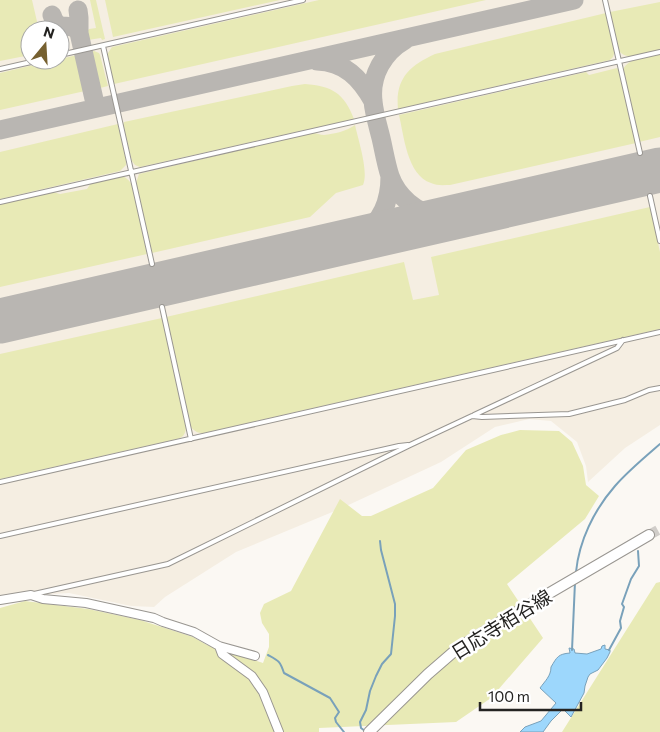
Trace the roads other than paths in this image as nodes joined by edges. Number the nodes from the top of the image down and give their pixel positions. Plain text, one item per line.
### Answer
1 (303, 0) edge
2 (605, 0) edge
3 (103, 46) junction
4 (660, 52) edge
5 (70, 53) edge
6 (619, 61) junction
7 (20, 64) edge
8 (0, 69) edge
9 (640, 152) dead end
10 (132, 172) junction
11 (650, 196) dead end
12 (0, 202) edge
13 (660, 241) edge
14 (152, 264) dead end
15 (162, 307) dead end
16 (660, 332) edge
17 (623, 340) junction
18 (660, 388) edge
19 (472, 416) junction
20 (191, 439) junction
21 (410, 445) junction
22 (0, 482) edge
23 (649, 535) tunnel mouth
24 (0, 536) edge
25 (32, 594) junction
26 (0, 600) edge
27 (219, 646) junction
28 (255, 656) dead end
29 (279, 732) edge
30 (369, 732) edge

1 - 3 lane
2 - 6 lane
3 - 5 lane
3 - 10 lane
4 - 6 lane
6 - 9 lane
6 - 10 lane
7 - 8 lane
10 - 12 lane
10 - 14 lane
11 - 13 lane
15 - 20 lane
16 - 17 lane
17 - 19 lane
17 - 20 lane
18 - 19 lane
19 - 21 lane
20 - 22 lane
21 - 24 lane
21 - 25 lane
23 - 30 main road, 日応寺栢谷線
25 - 26 street
25 - 27 street
27 - 28 street
27 - 29 street

